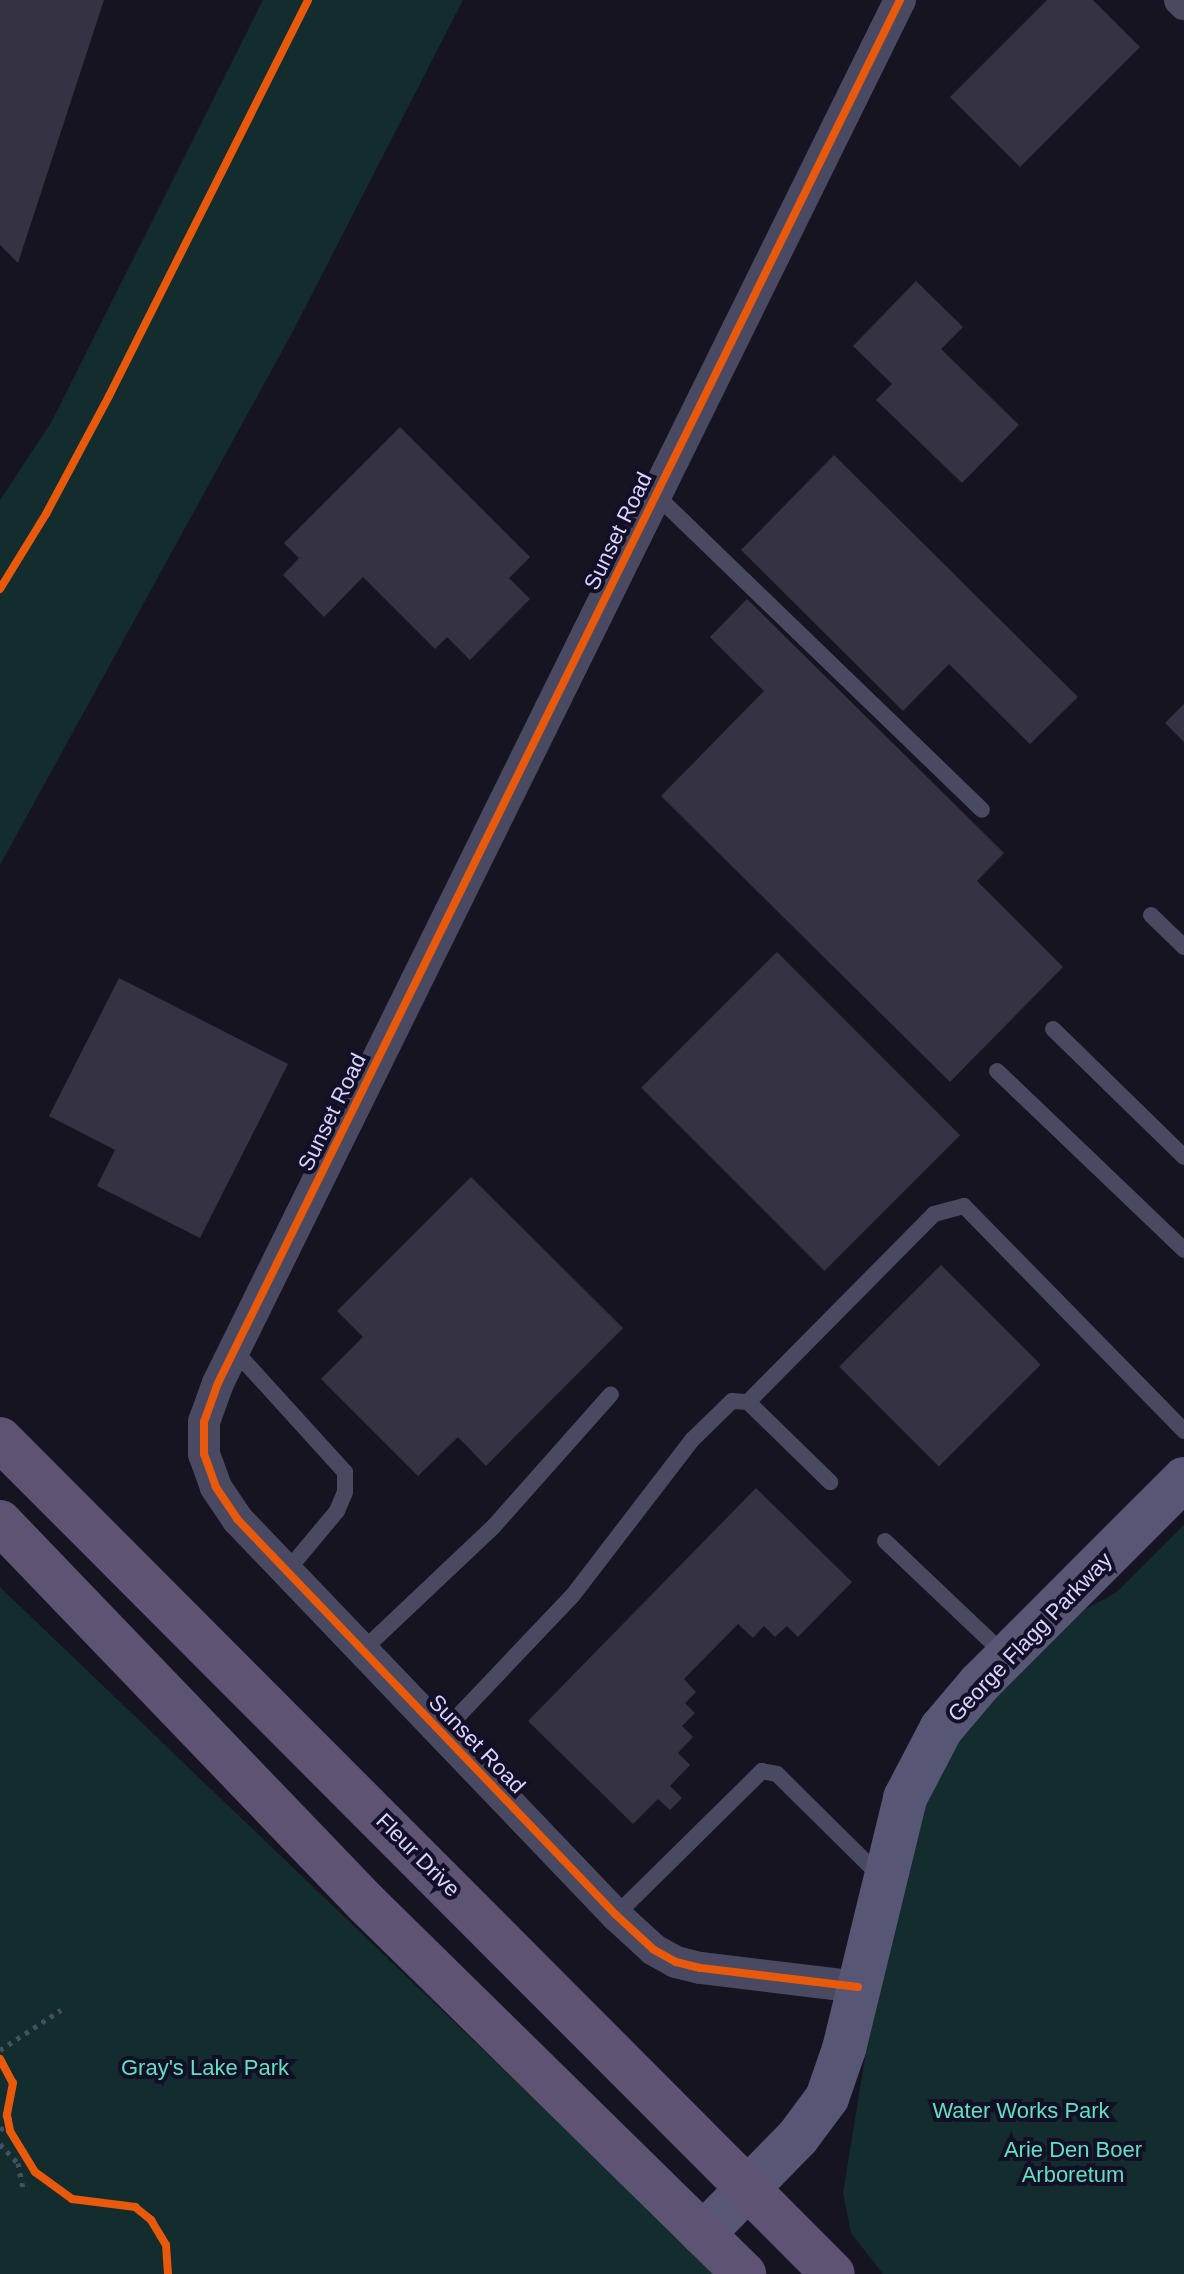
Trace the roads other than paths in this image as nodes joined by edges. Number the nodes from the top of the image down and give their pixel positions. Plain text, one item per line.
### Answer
1 (900, 0) edge
2 (656, 495) junction
3 (982, 810) dead end
4 (1151, 915) dead end
5 (1184, 947) edge
6 (1053, 1029) dead end
7 (997, 1071) dead end
8 (1184, 1157) edge
9 (1184, 1250) edge
10 (234, 1350) junction
11 (611, 1394) dead end
12 (748, 1402) junction
13 (1184, 1431) edge
14 (0, 1439) edge
15 (1184, 1479) edge
16 (830, 1482) dead end
17 (0, 1522) edge
18 (885, 1541) dead end
19 (287, 1571) junction
20 (363, 1650) junction
21 (1007, 1656) junction
22 (442, 1733) junction
23 (883, 1879) junction
24 (616, 1915) junction
25 (858, 1987) junction
26 (747, 2188) junction
27 (703, 2234) junction
28 (744, 2274) edge
29 (833, 2274) edge

1 - 2 street, Sunset Road
2 - 3 lane
2 - 10 street, Sunset Road
4 - 5 lane
6 - 8 lane
7 - 9 lane
10 - 19 street, Sunset Road
10 - 19 lane
11 - 20 lane
12 - 13 lane
12 - 16 lane
12 - 22 lane
14 - 26 main road, Fleur Drive
15 - 21 street, George Flagg Parkway
17 - 27 main road
18 - 21 lane
19 - 20 street, Sunset Road
20 - 22 street, Sunset Road
21 - 23 street, George Flagg Parkway
22 - 24 street, Sunset Road
23 - 24 lane
23 - 25 street, George Flagg Parkway
24 - 25 street, Sunset Road
25 - 26 street, George Flagg Parkway
26 - 27 street, George Flagg Parkway
26 - 29 main road, Fleur Drive
27 - 28 main road

